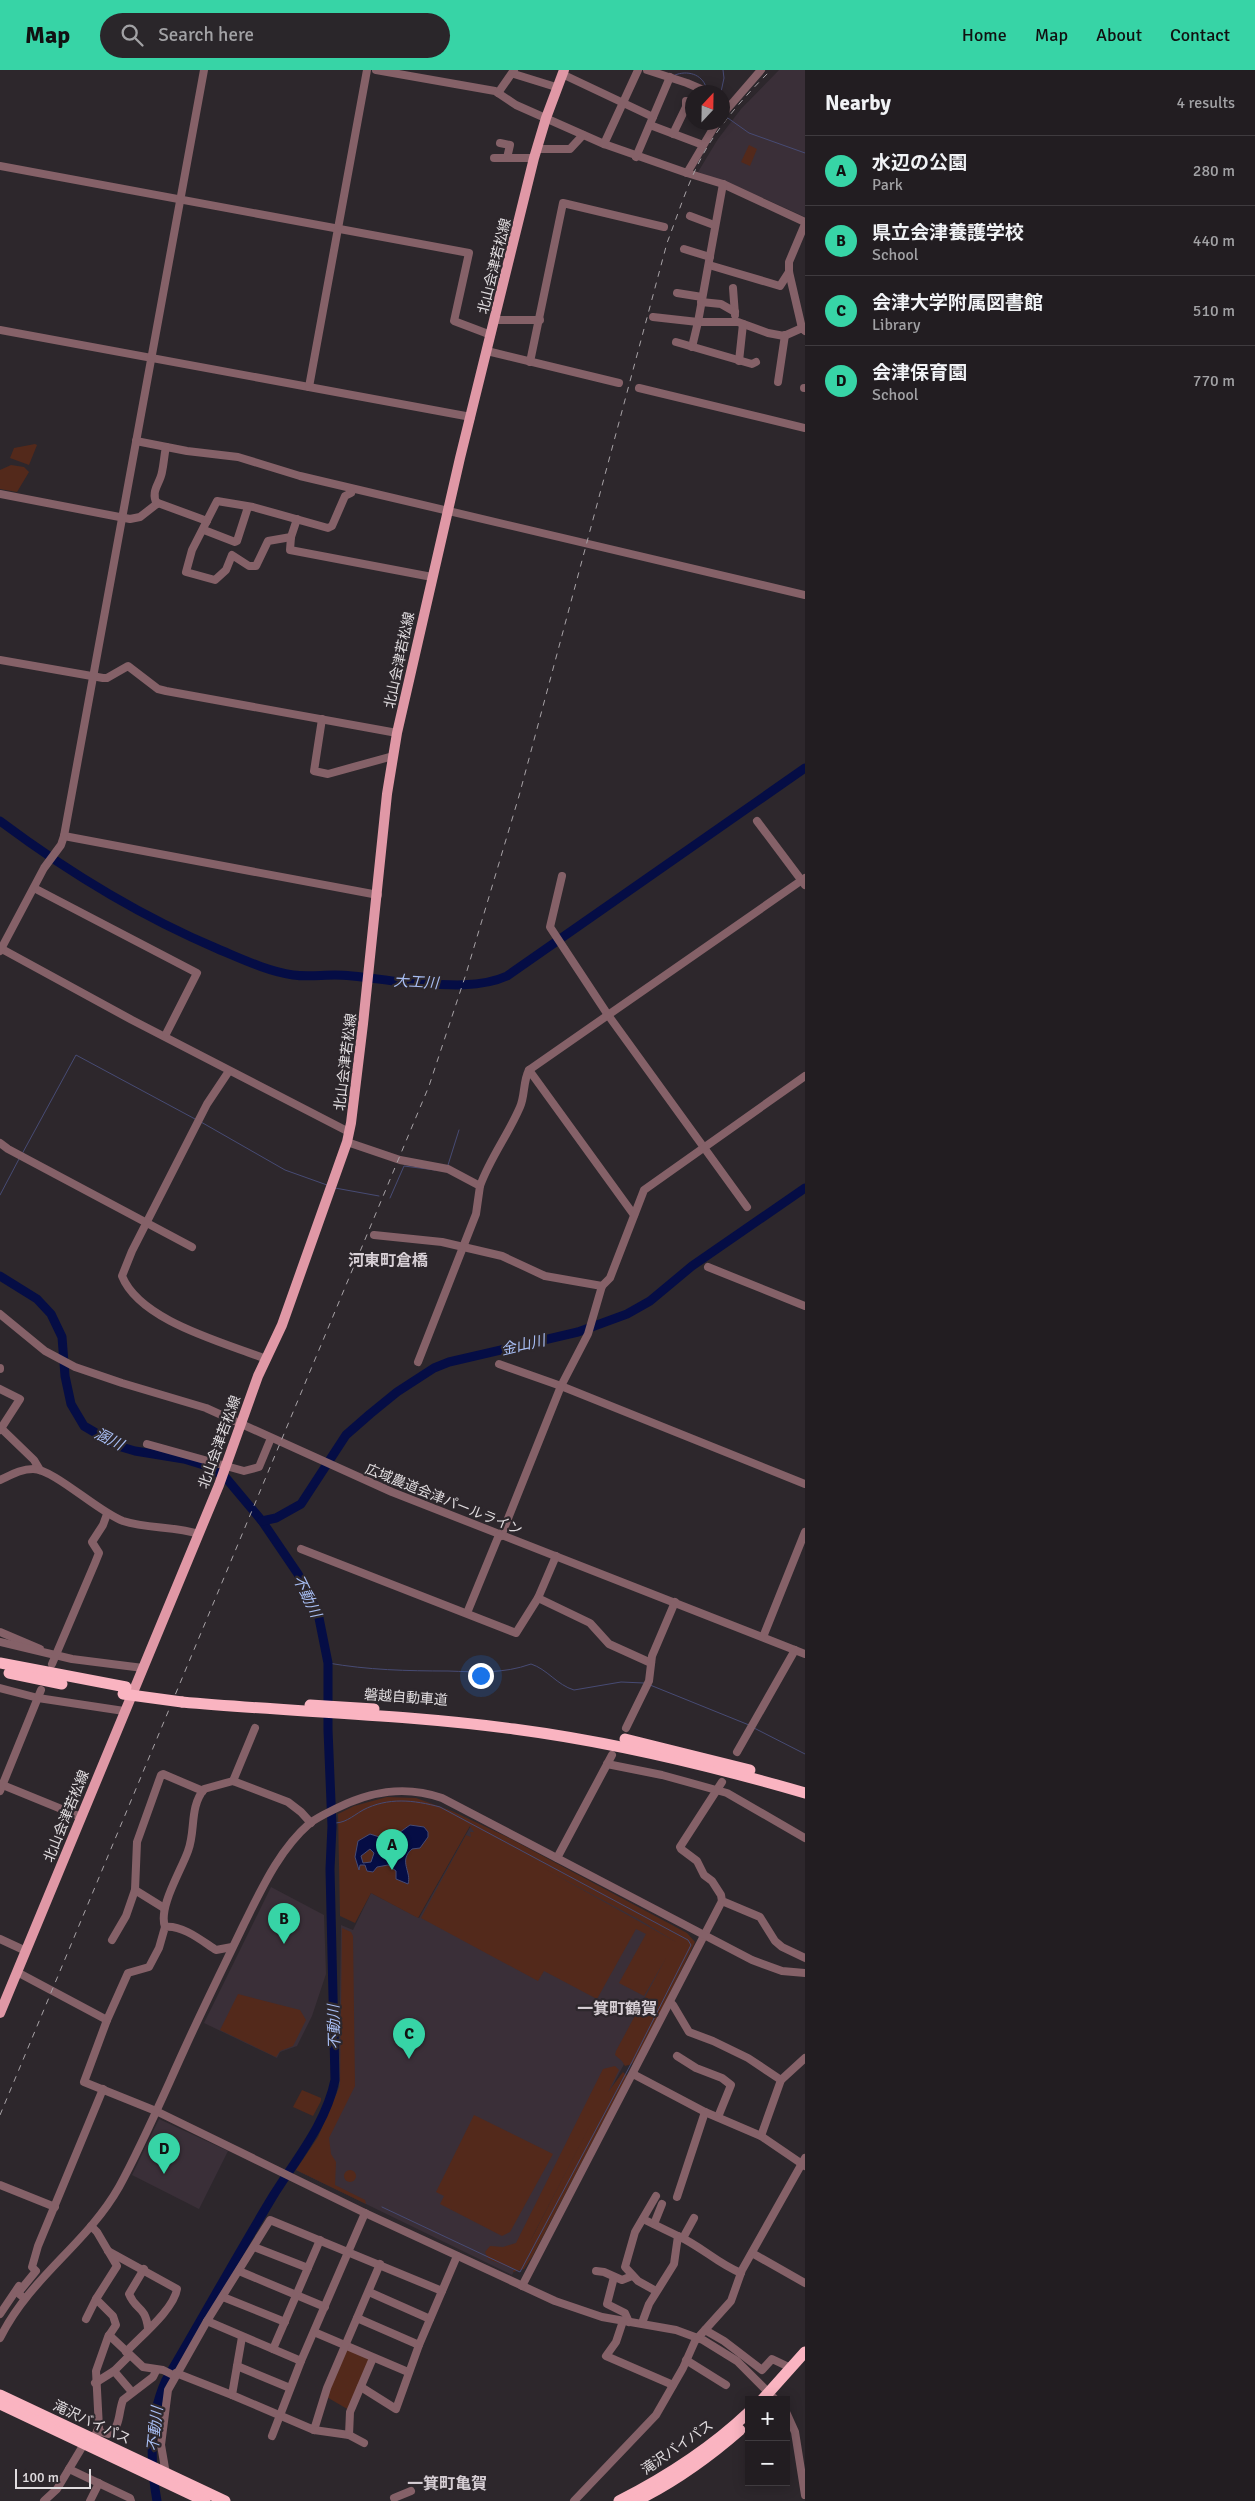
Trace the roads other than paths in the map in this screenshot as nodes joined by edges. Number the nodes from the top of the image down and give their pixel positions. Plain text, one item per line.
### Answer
1 (204, 70) edge
2 (367, 70) edge
3 (376, 70) edge
4 (638, 70) edge
5 (647, 70) edge
6 (762, 70) edge
7 (514, 72) edge
8 (563, 72) edge
9 (670, 77) junction
10 (690, 85) edge
11 (556, 87) junction
12 (498, 93) junction
13 (623, 103) junction
14 (731, 104) edge
15 (685, 109) edge
16 (546, 118) junction
17 (651, 121) junction
18 (712, 130) edge
19 (674, 134) junction
20 (582, 135) junction
21 (500, 144) dead end
22 (604, 144) junction
23 (703, 145) junction
24 (536, 153) junction
25 (636, 157) junction
26 (494, 158) dead end
27 (507, 158) junction
28 (0, 166) edge
29 (687, 173) junction
30 (723, 184) junction
31 (181, 199) junction
32 (690, 216) dead end
33 (805, 223) edge
34 (714, 225) junction
35 (664, 228) dead end
36 (337, 230) junction
37 (684, 249) dead end
38 (710, 261) junction
39 (789, 272) junction
40 (733, 288) dead end
41 (677, 293) dead end
42 (702, 299) junction
43 (735, 312) junction
44 (653, 317) dead end
45 (494, 320) junction
46 (540, 320) junction
47 (698, 322) junction
48 (739, 323) junction
49 (0, 330) edge
50 (803, 330) edge
51 (491, 335) junction
52 (786, 335) junction
53 (676, 342) dead end
54 (692, 347) junction
55 (487, 351) junction
56 (150, 358) junction
57 (739, 360) junction
58 (530, 362) junction
59 (756, 362) dead end
60 (778, 382) dead end
61 (619, 383) dead end
62 (309, 387) junction
63 (639, 388) dead end
64 (471, 417) junction
65 (805, 428) edge
66 (136, 441) junction
67 (166, 447) junction
68 (350, 493) dead end
69 (0, 494) edge
70 (157, 504) junction
71 (248, 507) junction
72 (448, 510) junction
73 (122, 518) junction
74 (297, 519) junction
75 (208, 521) junction
76 (204, 530) junction
77 (291, 537) junction
78 (226, 539) junction
79 (232, 555) junction
80 (432, 577) junction
81 (805, 595) edge
82 (0, 660) edge
83 (93, 676) junction
84 (322, 719) junction
85 (397, 733) junction
86 (393, 756) junction
87 (757, 821) dead end
88 (64, 836) junction
89 (562, 876) dead end
90 (804, 881) edge
91 (34, 888) junction
92 (378, 895) junction
93 (0, 949) edge
94 (608, 1015) junction
95 (165, 1036) junction
96 (529, 1070) junction
97 (229, 1071) junction
98 (805, 1076) edge
99 (348, 1137) junction
100 (0, 1143) edge
101 (703, 1147) junction
102 (480, 1186) junction
103 (747, 1207) dead end
104 (634, 1215) junction
105 (148, 1223) junction
106 (374, 1235) dead end
107 (192, 1247) dead end
108 (462, 1247) junction
109 (708, 1267) dead end
110 (602, 1286) junction
111 (805, 1306) edge
112 (0, 1314) edge
113 (266, 1359) junction
114 (418, 1362) dead end
115 (498, 1364) dead end
116 (561, 1386) junction
117 (0, 1389) edge
118 (241, 1423) junction
119 (1, 1429) edge
120 (271, 1438) junction
121 (147, 1444) dead end
122 (225, 1468) junction
123 (40, 1470) junction
124 (0, 1480) edge
125 (805, 1484) edge
126 (107, 1514) junction
127 (805, 1532) edge
128 (199, 1534) junction
129 (500, 1535) junction
130 (301, 1549) dead end
131 (556, 1556) junction
132 (538, 1598) junction
133 (675, 1602) junction
134 (468, 1613) junction
135 (0, 1632) edge
136 (763, 1637) junction
137 (0, 1642) edge
138 (795, 1650) junction
139 (805, 1654) edge
140 (56, 1656) junction
141 (0, 1663) edge
142 (651, 1663) junction
143 (52, 1664) dead end
144 (143, 1668) junction
145 (0, 1671) edge
146 (0, 1688) edge
147 (124, 1691) junction
148 (40, 1694) junction
149 (336, 1710) junction
150 (124, 1711) junction
151 (255, 1728) dead end
152 (626, 1728) dead end
153 (737, 1752) dead end
154 (612, 1755) dead end
155 (607, 1764) junction
156 (233, 1781) junction
157 (805, 1785) edge
158 (1, 1786) edge
159 (720, 1786) junction
160 (202, 1791) junction
161 (805, 1793) edge
162 (81, 1818) junction
163 (311, 1823) junction
164 (805, 1838) edge
165 (557, 1858) junction
166 (135, 1890) junction
167 (722, 1900) junction
168 (164, 1908) junction
169 (165, 1927) junction
170 (705, 1936) junction
171 (0, 1939) edge
172 (112, 1940) dead end
173 (232, 1947) junction
174 (26, 1950) junction
175 (805, 1958) edge
176 (17, 1972) junction
177 (805, 1973) edge
178 (670, 2002) junction
179 (0, 2013) edge
180 (107, 2020) junction
181 (677, 2056) dead end
182 (805, 2058) edge
183 (633, 2074) junction
184 (781, 2080) junction
185 (104, 2089) junction
186 (156, 2111) junction
187 (705, 2112) junction
188 (718, 2117) junction
189 (762, 2136) junction
190 (803, 2163) edge
191 (0, 2185) edge
192 (656, 2196) dead end
193 (677, 2196) dead end
194 (662, 2204) dead end
195 (54, 2207) junction
196 (365, 2213) junction
197 (643, 2218) junction
198 (694, 2218) dead end
199 (654, 2224) junction
200 (91, 2226) junction
201 (681, 2237) junction
202 (320, 2240) junction
203 (254, 2247) junction
204 (108, 2251) junction
205 (348, 2251) junction
206 (752, 2254) junction
207 (457, 2256) junction
208 (380, 2264) junction
209 (32, 2267) junction
210 (308, 2268) junction
211 (144, 2269) junction
212 (239, 2271) junction
213 (596, 2271) dead end
214 (741, 2274) junction
215 (632, 2276) junction
216 (614, 2277) junction
217 (805, 2283) edge
218 (522, 2286) junction
219 (442, 2291) junction
220 (369, 2292) junction
221 (656, 2292) junction
222 (297, 2295) junction
223 (222, 2296) junction
224 (24, 2298) junction
225 (96, 2299) junction
226 (325, 2307) junction
227 (0, 2314) edge
228 (357, 2318) junction
229 (86, 2319) dead end
230 (430, 2319) junction
231 (207, 2321) junction
232 (285, 2322) junction
233 (626, 2322) junction
234 (642, 2323) junction
235 (148, 2328) junction
236 (705, 2330) junction
237 (314, 2332) junction
238 (109, 2335) junction
239 (242, 2337) junction
240 (0, 2338) edge
241 (698, 2338) junction
242 (419, 2345) junction
243 (346, 2346) junction
244 (273, 2349) junction
245 (805, 2352) edge
246 (128, 2353) junction
247 (374, 2358) junction
248 (686, 2360) junction
249 (301, 2362) junction
250 (805, 2362) edge
251 (237, 2366) junction
252 (790, 2368) junction
253 (160, 2370) junction
254 (114, 2371) junction
255 (408, 2372) junction
256 (175, 2374) junction
257 (95, 2383) junction
258 (673, 2385) junction
259 (726, 2385) dead end
260 (361, 2387) junction
261 (290, 2388) junction
262 (132, 2392) junction
263 (0, 2395) edge
264 (232, 2395) junction
265 (769, 2396) edge
266 (772, 2396) edge
267 (773, 2396) edge
268 (0, 2404) edge
269 (280, 2414) junction
270 (745, 2415) edge
271 (790, 2419) edge
272 (745, 2425) edge
273 (314, 2430) junction
274 (349, 2435) junction
275 (272, 2436) dead end
276 (91, 2438) junction
277 (364, 2443) dead end
278 (801, 2447) edge
279 (69, 2469) junction
280 (163, 2476) junction
281 (99, 2483) junction
282 (411, 2491) dead end
283 (805, 2495) edge
284 (198, 2497) edge
285 (394, 2497) edge
286 (44, 2501) edge
287 (90, 2501) edge
288 (131, 2501) edge
289 (225, 2501) edge
290 (574, 2501) edge
291 (618, 2501) edge
292 (636, 2501) edge

1 - 31 street
2 - 36 street
3 - 12 street
4 - 13 street
5 - 9 street
6 - 14 street
7 - 11 street
7 - 12 street
8 - 11 main road, 北山会津若松線
8 - 13 street
9 - 10 street
9 - 17 street
11 - 16 main road, 北山会津若松線
12 - 16 street
13 - 17 street
13 - 22 street
15 - 19 street
16 - 20 street
16 - 24 main road, 北山会津若松線
17 - 19 street
17 - 25 street
18 - 23 street
19 - 23 street
20 - 22 street
20 - 24 street
21 - 27 street
22 - 25 street
23 - 29 street
24 - 27 street
24 - 45 main road, 北山会津若松線
25 - 29 street
26 - 27 street
28 - 31 street
29 - 30 street
30 - 33 street
30 - 34 street
31 - 36 street
31 - 56 street
32 - 34 street
33 - 39 street
34 - 38 street
35 - 46 street
36 - 51 street
36 - 62 street
37 - 38 street
38 - 39 street
38 - 42 street
39 - 50 street
40 - 43 street
41 - 42 street
42 - 43 street
42 - 47 street
43 - 48 street
44 - 47 street
45 - 46 street
45 - 51 main road, 北山会津若松線
46 - 58 street
47 - 48 street
47 - 54 street
48 - 52 street
48 - 57 street
49 - 56 street
50 - 52 street
51 - 55 main road, 北山会津若松線
52 - 60 street
53 - 54 street
54 - 57 street
55 - 58 street
55 - 64 main road, 北山会津若松線
56 - 62 street
56 - 66 street
57 - 59 street
58 - 61 street
62 - 64 street
63 - 65 street
64 - 72 main road, 北山会津若松線
66 - 67 street
66 - 73 street
67 - 70 street
67 - 72 street
68 - 74 street
69 - 73 street
70 - 73 street
70 - 75 street
71 - 74 street
71 - 75 street
71 - 78 street
72 - 80 main road, 北山会津若松線
72 - 81 street
73 - 83 street
74 - 77 street
75 - 76 street
76 - 78 street
76 - 79 street
77 - 79 street
77 - 80 street
78 - 79 street
80 - 85 main road, 北山会津若松線
82 - 83 street
83 - 84 street
83 - 88 street
84 - 85 street
84 - 86 street
85 - 86 main road, 北山会津若松線
86 - 92 main road, 北山会津若松線
87 - 90 street
88 - 91 street
88 - 92 street
89 - 94 street
90 - 94 street
91 - 93 street
91 - 95 street
92 - 99 main road, 北山会津若松線
93 - 95 street
94 - 96 street
94 - 101 street
95 - 97 street
96 - 102 street
96 - 104 street
97 - 99 street
97 - 105 street
98 - 101 street
99 - 102 street
99 - 113 main road, 北山会津若松線
100 - 105 street
101 - 103 street
101 - 104 street
102 - 108 street
104 - 110 street
105 - 107 street
105 - 113 street
106 - 108 street
108 - 110 street
108 - 114 street
109 - 111 street
110 - 116 street
112 - 118 street, 広域農道会津パールライン
113 - 118 main road, 北山会津若松線
115 - 116 street
116 - 125 street
116 - 129 street
117 - 119 street
118 - 120 street, 広域農道会津パールライン
118 - 122 main road, 北山会津若松線
119 - 123 street
120 - 122 street
120 - 129 street, 広域農道会津パールライン
121 - 122 street
122 - 128 main road, 北山会津若松線
123 - 124 street
123 - 126 street
126 - 128 street
126 - 140 street
127 - 136 street
128 - 144 main road, 北山会津若松線
129 - 131 street, 広域農道会津パールライン
129 - 134 street
130 - 134 street
131 - 132 street
131 - 133 street, 広域農道会津パールライン
132 - 134 street
132 - 142 street
133 - 136 street, 広域農道会津パールライン
133 - 142 street
135 - 140 street
136 - 138 street, 広域農道会津パールライン
137 - 140 street
138 - 139 street, 広域農道会津パールライン
138 - 153 street
140 - 143 street
140 - 144 street
141 - 147 highway, 磐越自動車道
142 - 152 street
144 - 150 main road, 北山会津若松線
145 - 147 highway, 磐越自動車道
146 - 148 street
147 - 149 highway, 磐越自動車道, bridge
148 - 150 street
148 - 158 street
149 - 157 highway, 磐越自動車道
149 - 161 highway, 磐越自動車道
150 - 162 main road, 北山会津若松線
151 - 156 street
154 - 155 street
155 - 159 street
155 - 165 street
156 - 160 street
156 - 163 street
158 - 162 street
159 - 164 street
159 - 167 street
160 - 166 street
160 - 168 street
162 - 174 main road, 北山会津若松線
163 - 165 street
163 - 173 street
165 - 170 street
166 - 168 street
166 - 172 street
167 - 170 street
167 - 175 street
168 - 169 street
169 - 173 street
169 - 180 street
170 - 177 street
170 - 178 street
171 - 174 street
173 - 186 street
174 - 176 main road, 北山会津若松線
176 - 179 main road, 北山会津若松線
176 - 180 street
178 - 183 street
178 - 184 street
180 - 185 street
181 - 188 street
182 - 184 street
183 - 187 street
183 - 218 street
184 - 189 street
185 - 186 street
185 - 195 street
186 - 196 street
186 - 200 street
187 - 188 street
187 - 193 street
188 - 189 street
189 - 190 street
190 - 206 street
191 - 195 street
192 - 197 street
194 - 199 street
195 - 209 street
196 - 205 street
196 - 207 street
197 - 199 street
197 - 215 street
198 - 201 street
199 - 201 street
200 - 204 street
200 - 224 street
201 - 214 street
201 - 221 street
202 - 203 street
202 - 205 street
202 - 210 street
203 - 210 street
203 - 212 street
204 - 211 street
204 - 225 street
205 - 208 street
205 - 226 street
206 - 214 street
206 - 217 street
207 - 218 street
207 - 219 street
208 - 219 street
208 - 220 street
209 - 224 street
209 - 227 street
210 - 222 street
211 - 235 street
211 - 235 street
212 - 222 street
212 - 223 street
213 - 216 street
214 - 236 street
215 - 216 street
215 - 221 street
216 - 233 street
218 - 233 street
219 - 230 street
220 - 228 street
220 - 230 street
221 - 234 street
222 - 226 street
222 - 232 street
223 - 231 street
223 - 232 street
224 - 240 street
225 - 229 street
225 - 238 street
226 - 237 street
228 - 242 street
228 - 243 street
230 - 242 street
231 - 239 street
231 - 256 street
232 - 244 street
233 - 234 street
233 - 258 street
234 - 241 street
235 - 246 street
236 - 241 street
236 - 252 street
237 - 243 street
237 - 249 street
238 - 246 street
238 - 257 street
239 - 244 street
239 - 251 street
241 - 248 street
241 - 265 street
242 - 255 street
243 - 247 street
243 - 273 street
244 - 249 street
245 - 252 highway
246 - 253 street
246 - 254 street
247 - 255 street
247 - 260 street
248 - 258 street
248 - 259 street
249 - 261 street
250 - 267 highway
251 - 261 street
251 - 264 street
252 - 266 highway
253 - 256 street
253 - 262 street
254 - 257 street
254 - 262 street
255 - 260 street
256 - 264 street
256 - 280 street
257 - 276 street
258 - 290 street
260 - 274 street
261 - 269 street
262 - 276 street
263 - 276 highway, 滝沢バイパス
264 - 269 street
268 - 276 highway, 滝沢バイパス
269 - 273 street
269 - 275 street
270 - 291 highway, 滝沢バイパス
271 - 278 street
272 - 292 highway, 滝沢バイパス
273 - 274 street
274 - 277 street
276 - 279 street
276 - 280 highway, 滝沢バイパス
278 - 283 street
279 - 281 street
279 - 286 street
280 - 284 highway, 滝沢バイパス
281 - 287 street
281 - 288 street
282 - 285 street
284 - 289 highway, 滝沢バイパス

